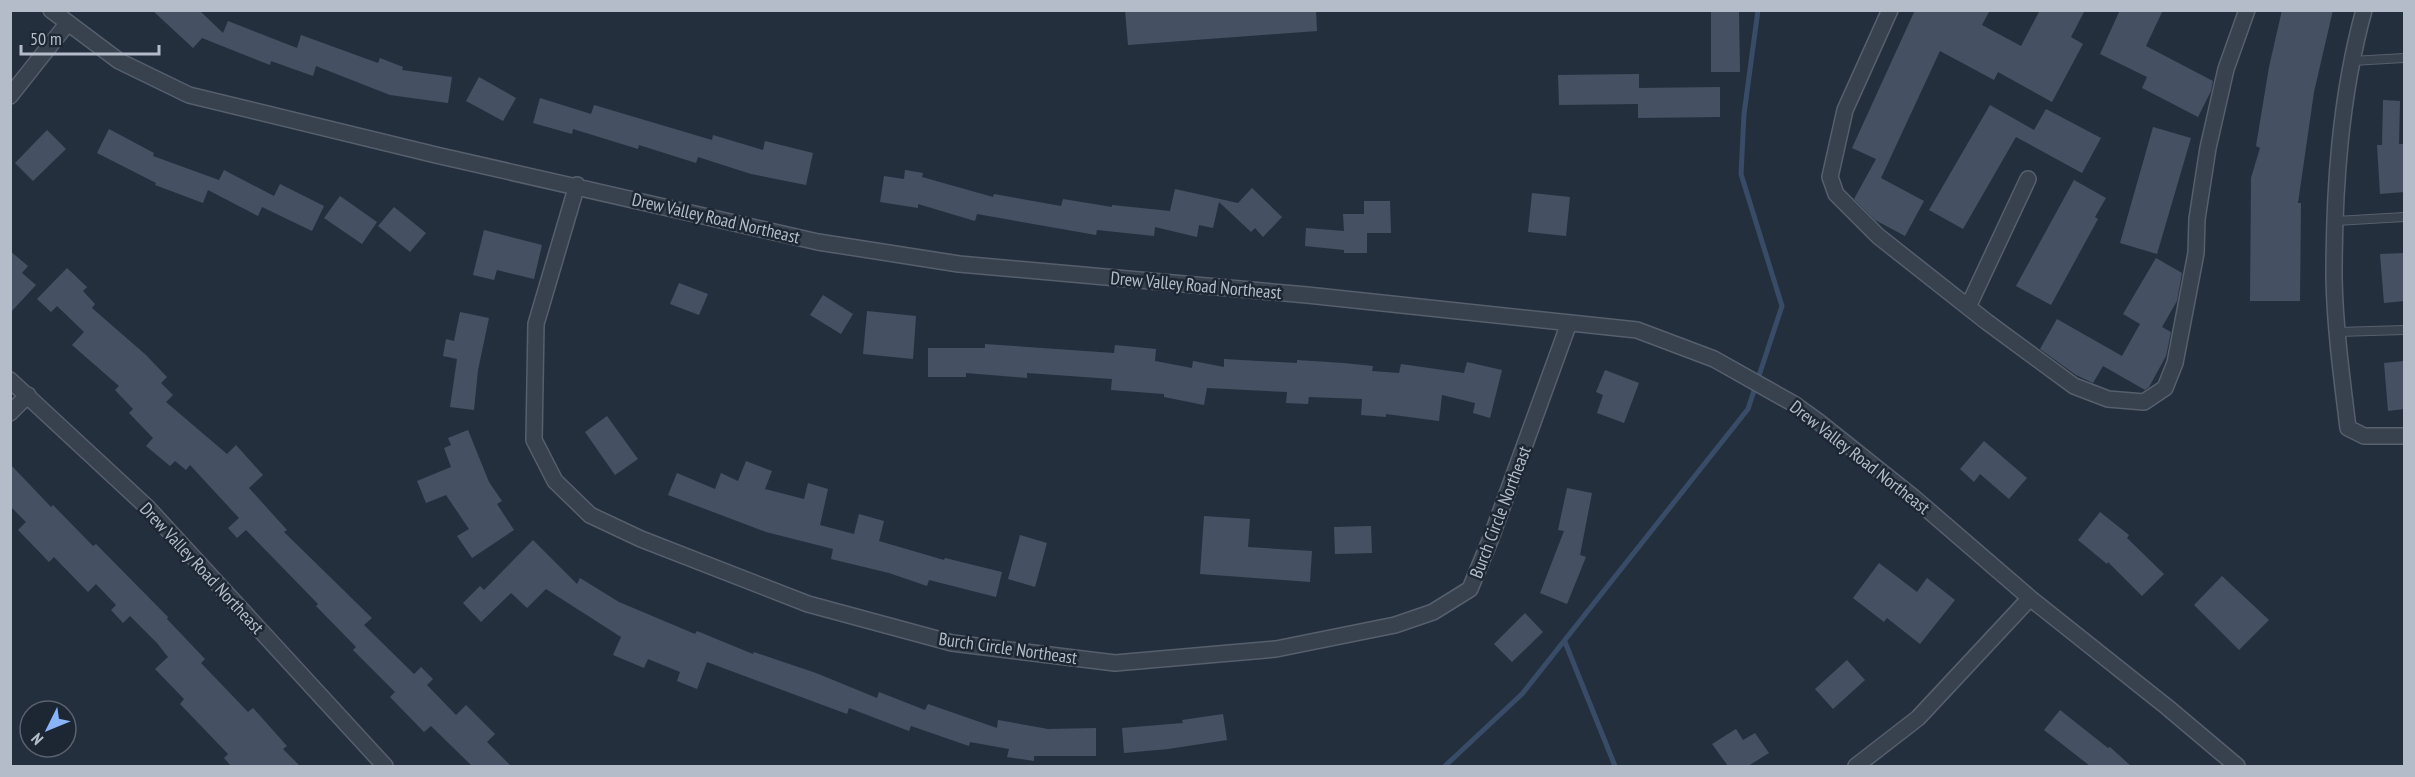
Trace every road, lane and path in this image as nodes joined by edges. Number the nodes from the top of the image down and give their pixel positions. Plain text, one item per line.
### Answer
1 (51, 10) edge
2 (1890, 10) edge
3 (2247, 10) edge
4 (2364, 10) edge
5 (67, 24) junction
6 (2404, 58) edge
7 (2352, 61) junction
8 (10, 96) edge
9 (2028, 179) dead end
10 (577, 186) junction
11 (2404, 217) edge
12 (2336, 220) junction
13 (1968, 307) junction
14 (1569, 323) junction
15 (2404, 330) edge
16 (2338, 332) junction
17 (10, 380) edge
18 (28, 395) junction
19 (10, 413) edge
20 (2404, 436) edge
21 (2030, 598) junction
22 (385, 766) edge
23 (1856, 766) edge
24 (2237, 766) edge

1 - 5 street, Drew Valley Road Northeast
2 - 13 street
3 - 13 street
4 - 7 street
5 - 8 street
5 - 10 street, Drew Valley Road Northeast
6 - 7 lane
7 - 12 street
9 - 13 street
10 - 14 street, Drew Valley Road Northeast
10 - 14 street, Burch Circle Northeast
11 - 12 lane
12 - 16 street
14 - 21 street, Drew Valley Road Northeast
15 - 16 lane
16 - 20 street
17 - 18 street, Drew Valley Road Northeast
18 - 19 street
18 - 22 street, Drew Valley Road Northeast
21 - 23 street
21 - 24 street, Drew Valley Road Northeast

